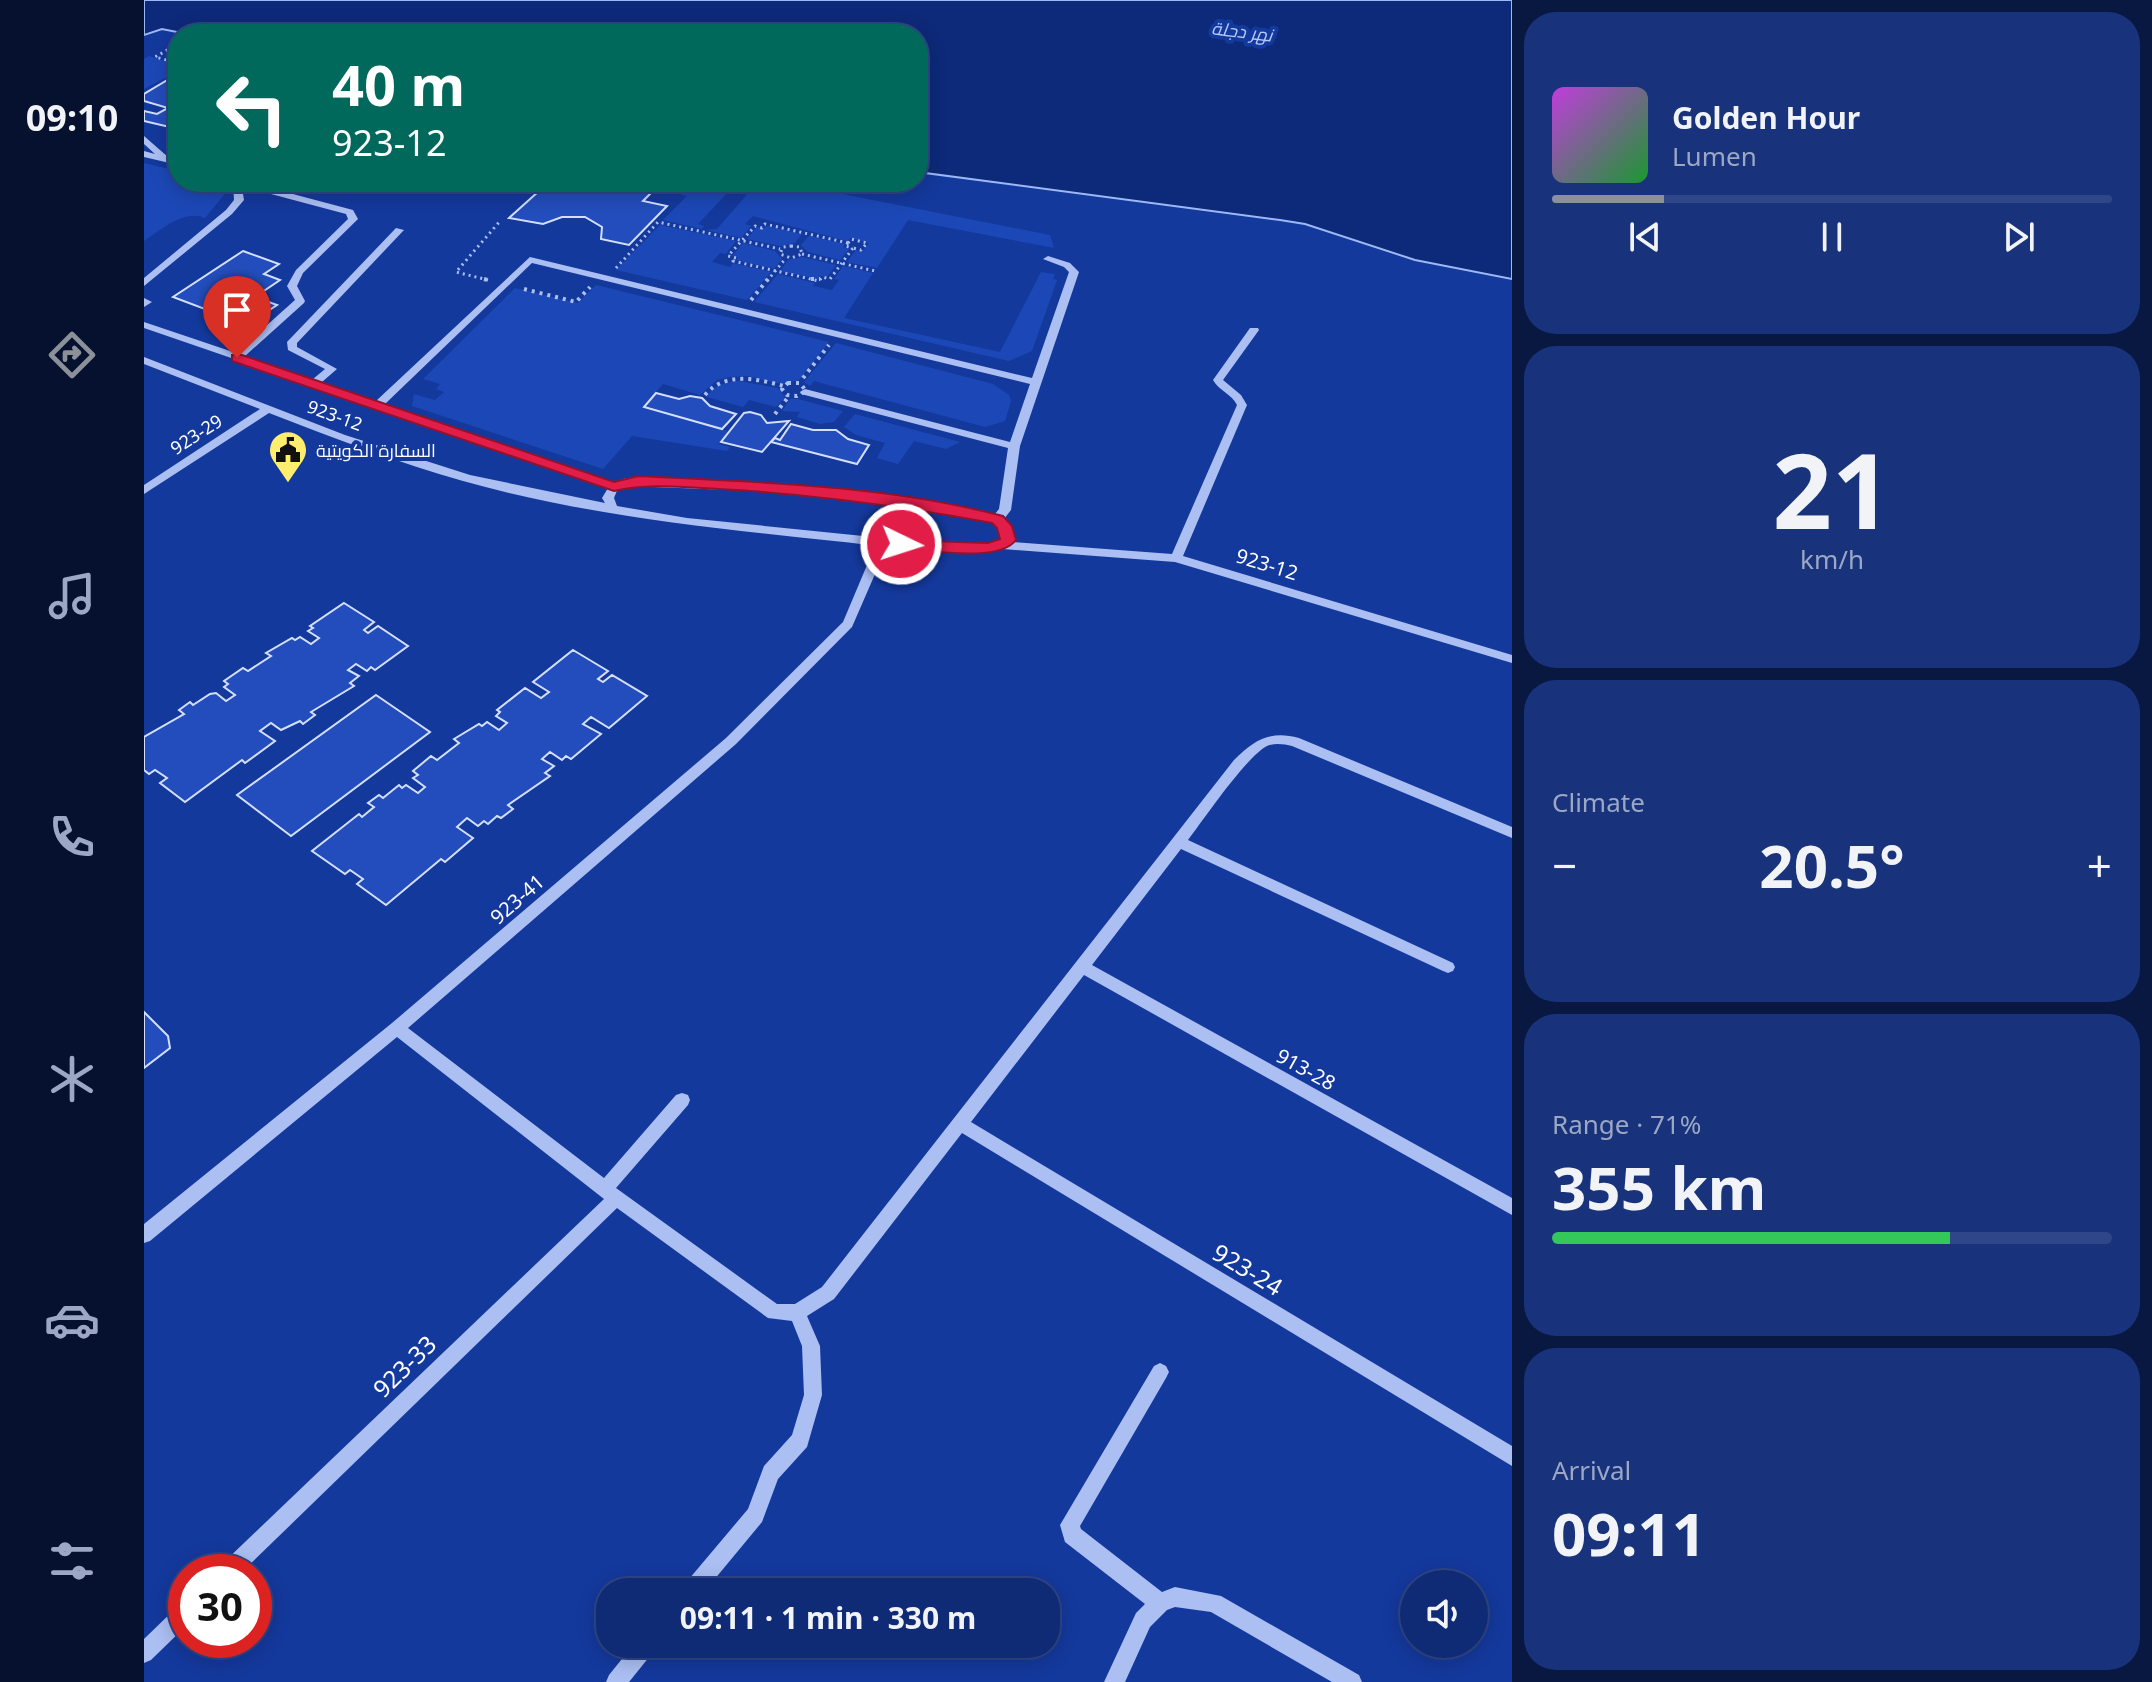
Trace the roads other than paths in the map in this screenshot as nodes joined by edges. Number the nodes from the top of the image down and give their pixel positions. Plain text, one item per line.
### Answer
1 (144, 139) edge
2 (144, 154) edge
3 (165, 159) junction
4 (168, 160) edge
5 (238, 192) edge
6 (274, 192) dead end
7 (399, 230) dead end
8 (1048, 259) dead end
9 (144, 283) edge
10 (144, 325) edge
11 (1254, 330) dead end
12 (237, 358) junction
13 (144, 360) edge
14 (1037, 382) junction
15 (314, 384) junction
16 (805, 392) dead end
17 (377, 406) junction
18 (267, 409) junction
19 (1014, 446) junction
20 (614, 486) junction
21 (144, 490) edge
22 (612, 507) junction
23 (997, 519) junction
24 (1003, 545) junction
25 (876, 558) dead end
26 (1176, 558) junction
27 (1512, 659) edge
28 (1512, 833) edge
29 (1178, 842) junction
30 (1080, 966) junction
31 (1448, 967) dead end
32 (397, 1028) junction
33 (682, 1100) dead end
34 (959, 1123) junction
35 (610, 1193) junction
36 (1512, 1207) edge
37 (144, 1235) edge
38 (797, 1313) junction
39 (1160, 1372) dead end
40 (1512, 1457) edge
41 (246, 1554) edge
42 (703, 1578) edge
43 (1167, 1600) junction
44 (168, 1630) edge
45 (144, 1653) edge
46 (636, 1658) edge
47 (616, 1682) edge
48 (1114, 1682) edge
49 (1352, 1682) edge

1 - 3 street
2 - 3 street
3 - 4 street
5 - 9 street
6 - 12 street
7 - 15 street
8 - 14 street
10 - 12 street, 923-12
11 - 26 street
12 - 15 street, 923-12
13 - 18 street, 923-12
14 - 17 street
14 - 19 street
15 - 17 street, 923-12
16 - 19 street
17 - 20 street, 923-12
18 - 21 street, 923-29
18 - 22 street, 923-12
19 - 23 street
20 - 22 street
20 - 23 street, 923-12
22 - 24 street, 923-12
23 - 24 street
24 - 26 street, 923-12
25 - 32 street, 923-41
26 - 27 street, 923-12
28 - 29 street
29 - 30 street
29 - 31 street
30 - 34 street
30 - 36 street, 913-28
32 - 35 street
32 - 37 street, 923-41
33 - 35 street, 923-33
34 - 38 street
34 - 40 street, 923-24
35 - 38 street
35 - 41 street, 923-33
38 - 42 street
39 - 43 street
43 - 48 street
43 - 49 street
44 - 45 street
46 - 47 street

